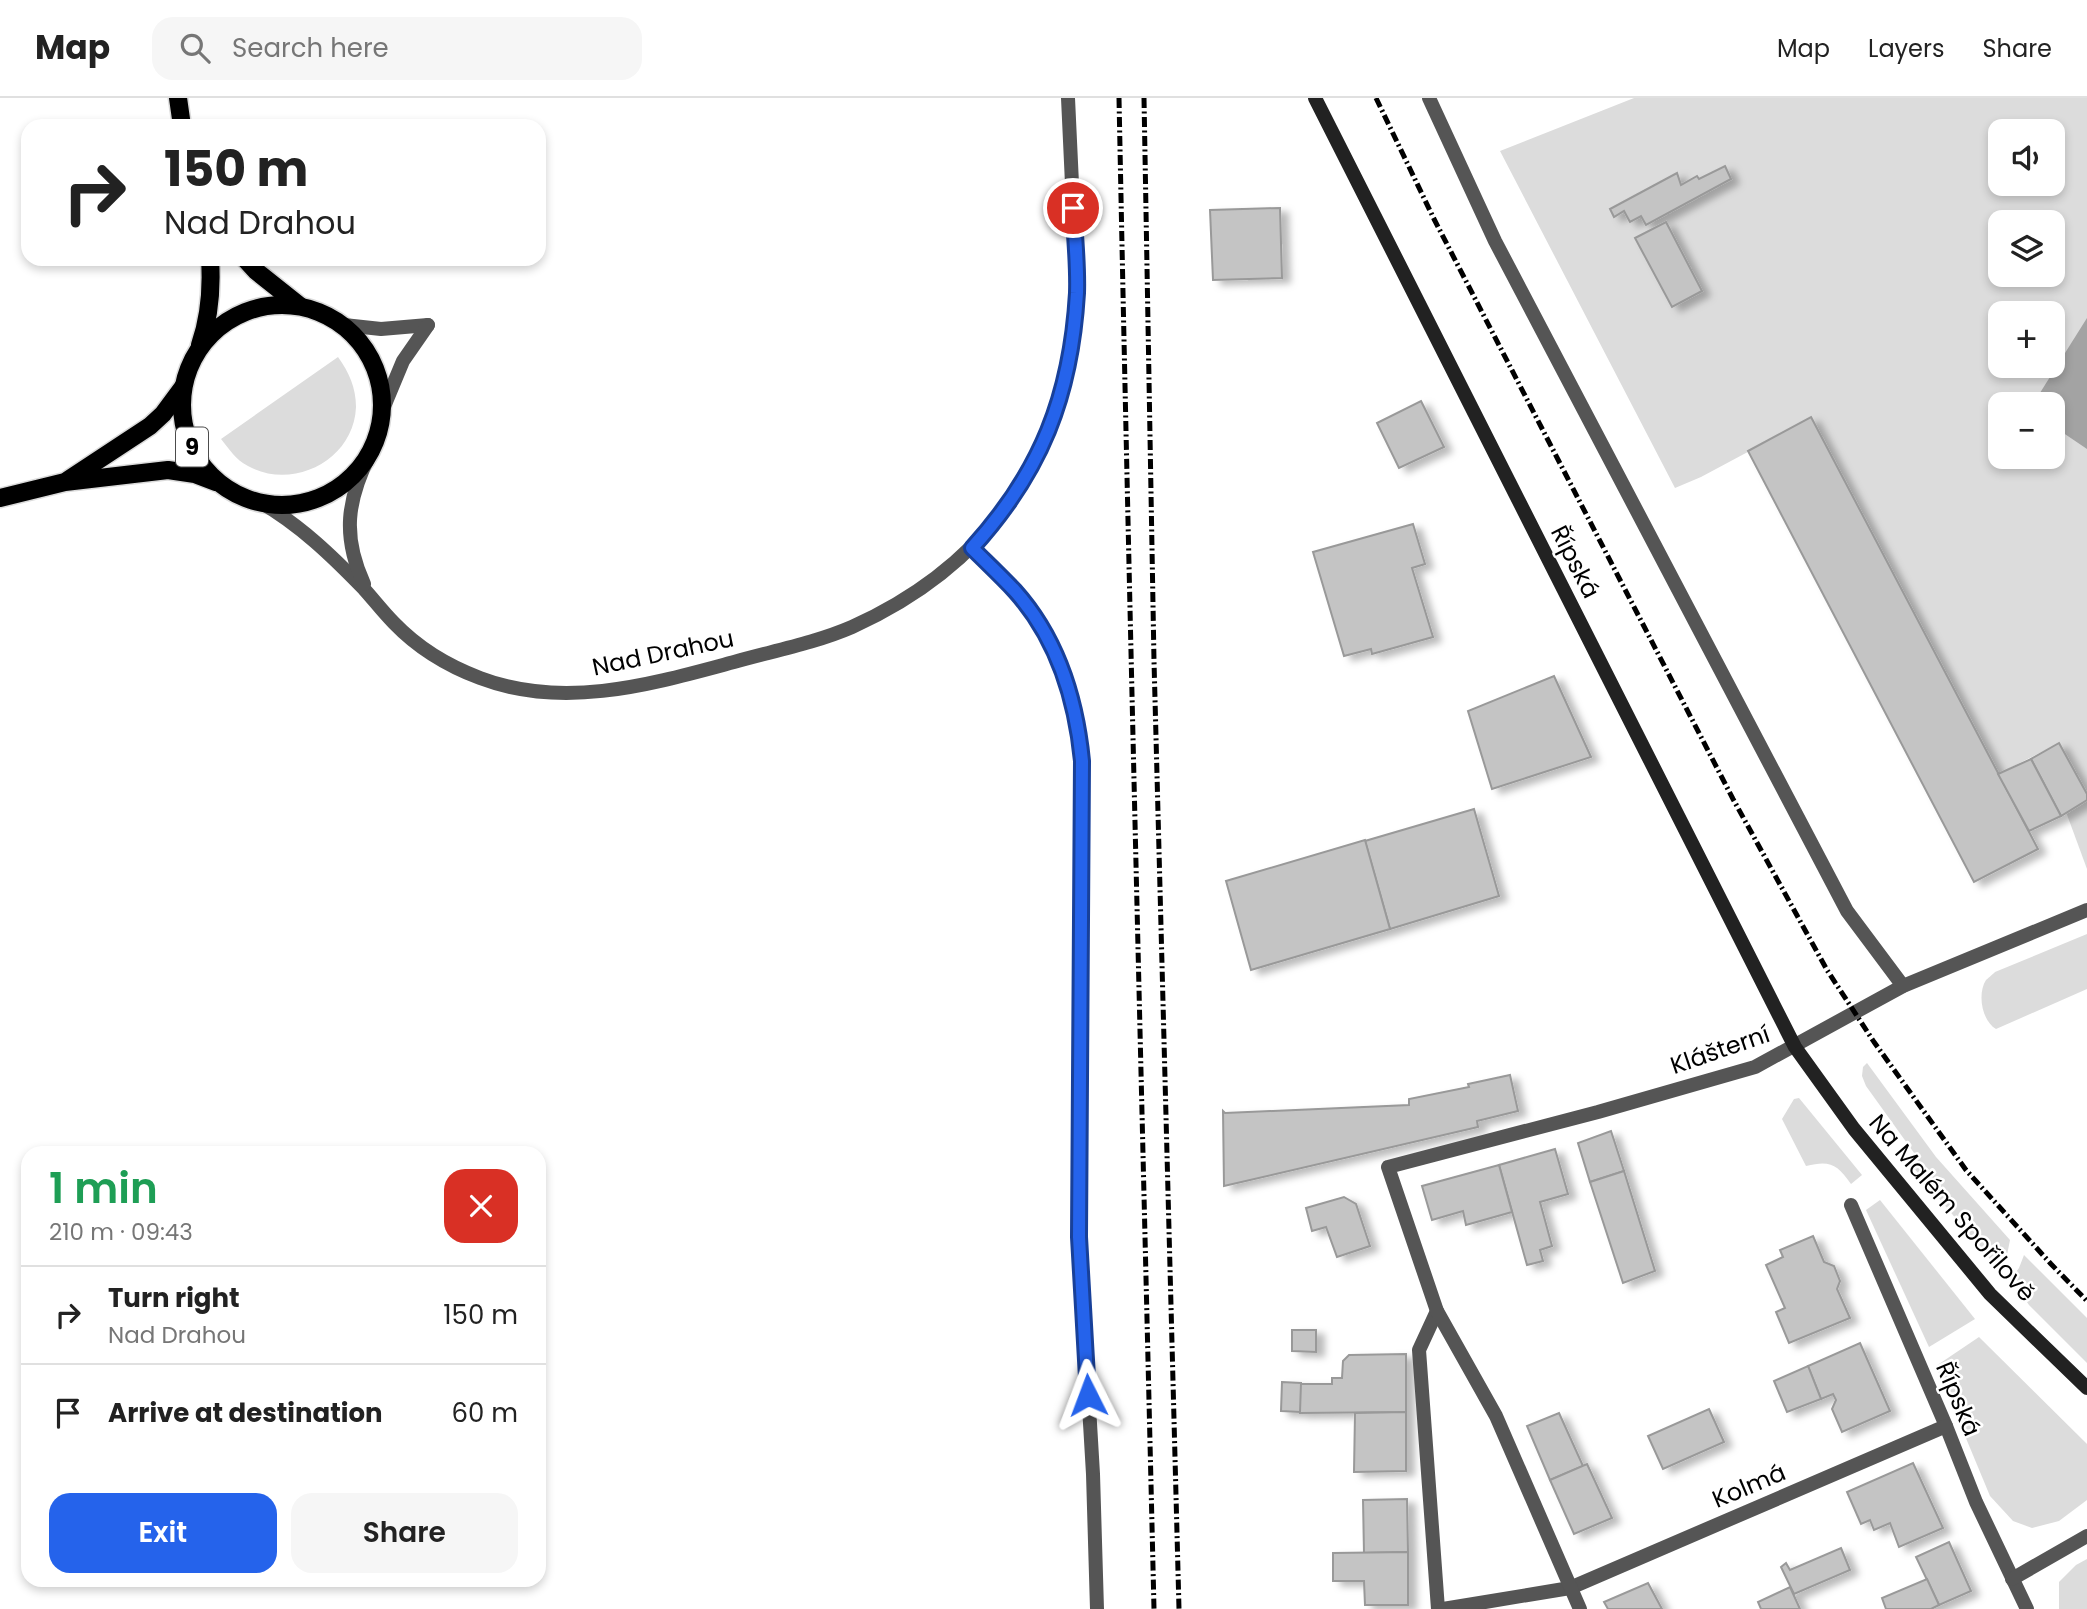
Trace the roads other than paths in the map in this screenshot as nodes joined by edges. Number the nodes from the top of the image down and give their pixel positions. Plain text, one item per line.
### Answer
1 (178, 98) edge
2 (1068, 98) edge
3 (1315, 98) edge
4 (1429, 98) edge
5 (181, 119) edge
6 (210, 266) edge
7 (252, 266) edge
8 (300, 306) junction
9 (344, 325) junction
10 (198, 351) junction
11 (184, 386) junction
12 (383, 409) junction
13 (370, 454) junction
14 (65, 482) junction
15 (225, 486) junction
16 (0, 498) edge
17 (260, 502) junction
18 (972, 548) junction
19 (367, 592) junction
20 (2087, 910) edge
21 (1903, 986) junction
22 (1796, 1047) junction
23 (1851, 1205) dead end
24 (1437, 1311) junction
25 (2087, 1388) edge
26 (1946, 1426) junction
27 (2087, 1536) edge
28 (2012, 1579) junction
29 (1570, 1588) junction
30 (1097, 1609) edge
31 (1440, 1609) edge
32 (1580, 1609) edge
33 (2027, 1609) edge

1 - 5 main road
2 - 18 street, Nad Drahou
3 - 22 street, Řípská
4 - 21 street
6 - 10 main road, 9
7 - 8 main road, 9
8 - 9 main road, 9
8 - 10 main road, 9
9 - 12 main road, 9
9 - 12 street, 9
10 - 11 main road, 9
11 - 14 main road, 9
11 - 15 main road, 9
12 - 13 main road, 9
13 - 17 main road, 9
13 - 19 street, Nad Drahou
14 - 15 main road, 9
14 - 16 main road, 9
15 - 17 main road, 9
17 - 19 street, Nad Drahou
18 - 19 street, Nad Drahou
18 - 30 street
20 - 21 street, Klášterní
21 - 22 street, Klášterní
22 - 24 street, Klášterní
22 - 25 street, Na Malém Spořilově
23 - 26 street, Řípská
24 - 29 street
24 - 31 street
26 - 28 street, Řípská
26 - 29 street, Kolmá
27 - 28 street
28 - 33 street, Řípská
29 - 31 street, Kolmá
29 - 32 street

